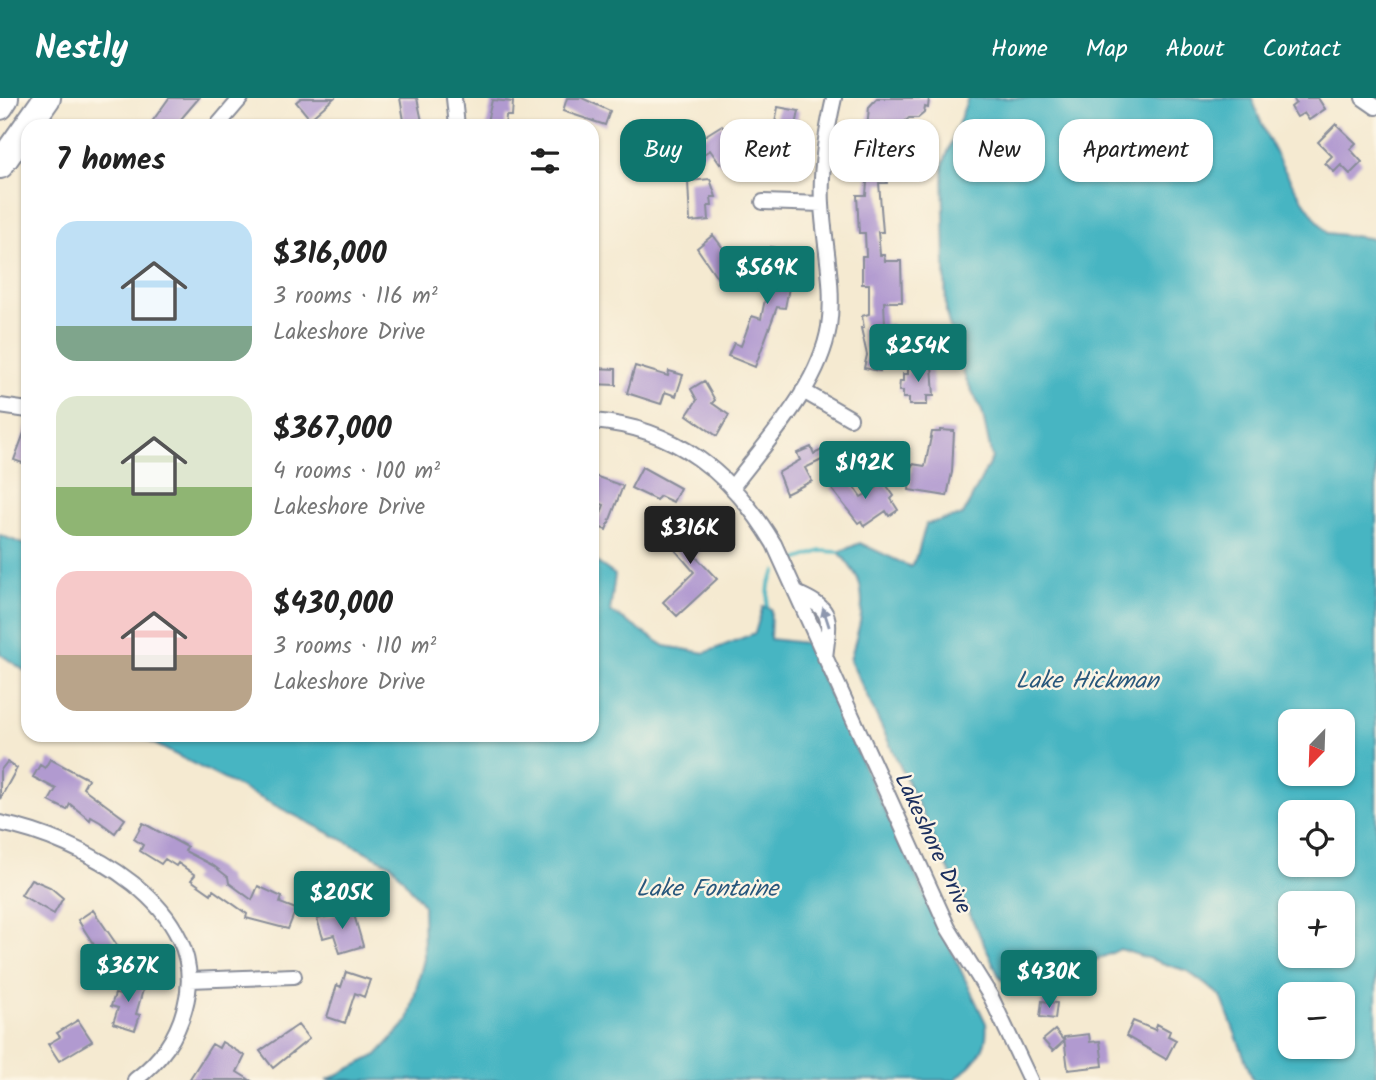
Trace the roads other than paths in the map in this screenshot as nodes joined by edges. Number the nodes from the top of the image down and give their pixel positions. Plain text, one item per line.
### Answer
1 (5, 98) edge
2 (47, 98) edge
3 (241, 98) edge
4 (454, 98) edge
5 (834, 98) edge
6 (1363, 98) edge
7 (0, 106) edge
8 (1376, 107) edge
9 (32, 119) edge
10 (223, 119) edge
11 (456, 119) edge
12 (21, 135) edge
13 (0, 165) edge
14 (763, 202) dead end
15 (822, 204) junction
16 (803, 391) junction
17 (0, 406) edge
18 (21, 409) edge
19 (850, 418) dead end
20 (599, 422) edge
21 (733, 486) junction
22 (796, 593) junction
23 (825, 658) junction
24 (0, 823) edge
25 (294, 976) dead end
26 (190, 980) junction
27 (135, 1080) edge
28 (1030, 1080) edge

1 - 7 highway
2 - 9 highway
3 - 10 street
4 - 11 street
5 - 15 street
6 - 8 street
12 - 13 highway
14 - 15 street
15 - 16 street
16 - 19 street
16 - 21 street
17 - 18 street
20 - 21 street, Lakeshore Drive
21 - 22 street, Lakeshore Drive
22 - 23 street, Lakeshore Drive
23 -> 22 street
23 - 28 street, Lakeshore Drive
24 - 26 street
25 - 26 street
26 - 27 street

